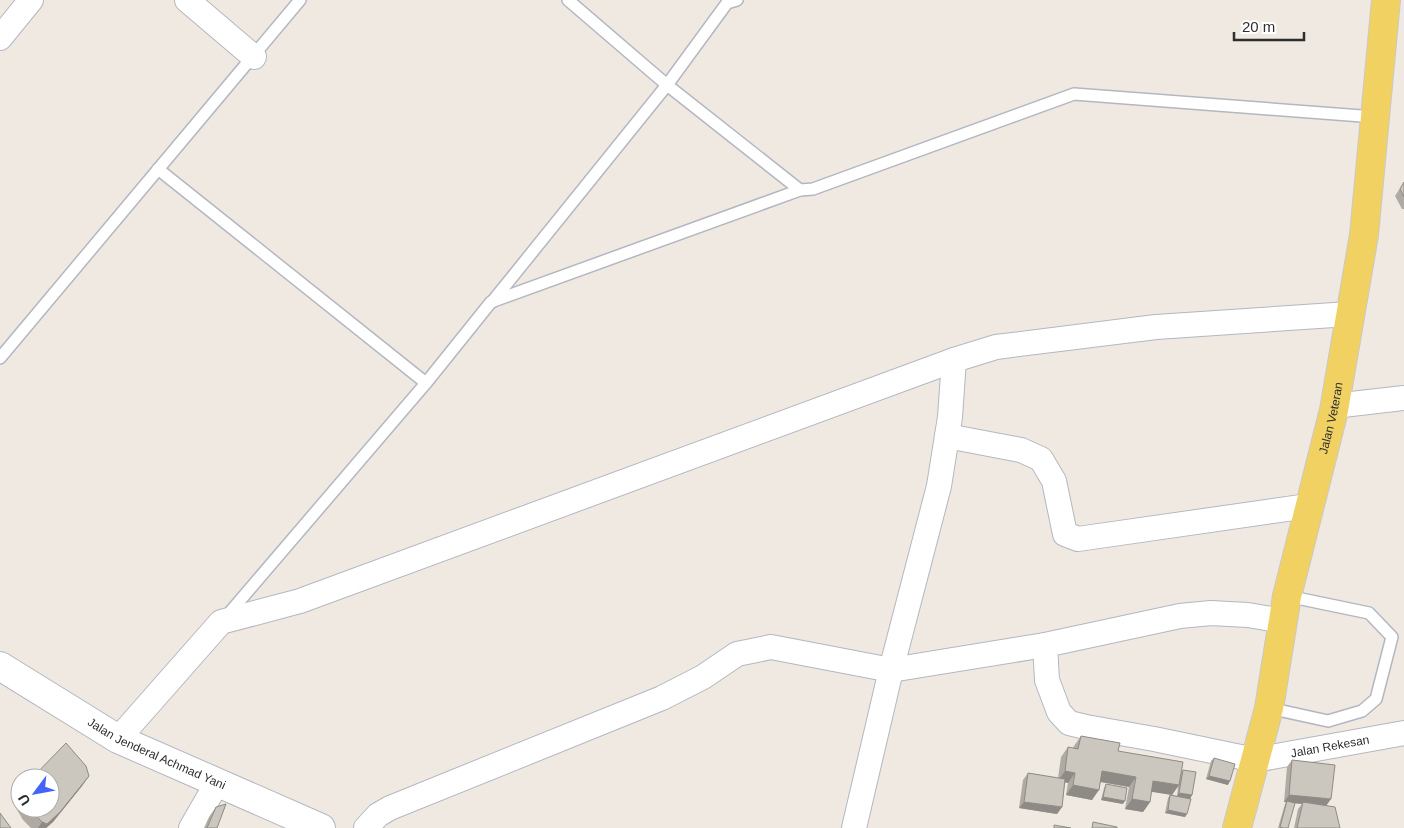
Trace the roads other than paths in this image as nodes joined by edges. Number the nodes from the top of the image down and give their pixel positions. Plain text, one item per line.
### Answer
1 (31, 0) edge
2 (186, 0) edge
3 (300, 0) edge
4 (568, 0) edge
5 (1386, 0) edge
6 (730, 1) edge
7 (0, 38) edge
8 (254, 57) junction
9 (667, 85) junction
10 (1376, 117) junction
11 (158, 169) junction
12 (800, 190) junction
13 (491, 302) junction
14 (1349, 314) junction
15 (0, 358) edge
16 (954, 360) junction
17 (426, 383) junction
18 (1404, 398) edge
19 (1334, 406) junction
20 (947, 436) junction
21 (1308, 506) junction
22 (1285, 609) junction
23 (221, 622) junction
24 (1044, 645) junction
25 (0, 666) edge
26 (891, 670) junction
27 (1269, 708) junction
28 (1404, 734) edge
29 (118, 740) junction
30 (1256, 760) junction
31 (217, 783) junction
32 (192, 828) edge
33 (321, 828) edge
34 (366, 828) edge
35 (854, 828) edge
36 (1237, 828) edge

1 - 7 street
2 - 8 street
3 - 8 lane
4 - 9 lane
5 - 10 main road, Jalan Veteran
6 - 9 lane
8 - 11 lane
9 - 12 lane
9 - 13 lane
10 - 12 lane
10 - 14 main road, Jalan Veteran
11 - 15 lane
11 - 17 lane
12 - 13 lane
13 - 17 lane
14 - 16 street
14 - 19 main road, Jalan Veteran
16 - 20 street
16 - 23 street
17 - 23 lane
18 - 19 street
19 - 21 main road, Jalan Veteran
20 - 21 street
20 - 26 street
21 - 22 main road, Jalan Veteran
22 - 24 street
22 - 27 main road, Jalan Veteran
22 - 27 lane
23 - 29 street
24 - 26 street
24 - 30 street
25 - 29 main road, Jalan Jenderal Achmad Yani
26 - 34 street
26 - 35 street
27 - 30 main road, Jalan Veteran
28 - 30 street, Jalan Rekesan
29 - 31 main road, Jalan Jenderal Achmad Yani
30 - 36 main road, Jalan Veteran
31 - 32 street
31 - 33 main road, Jalan Jenderal Achmad Yani

